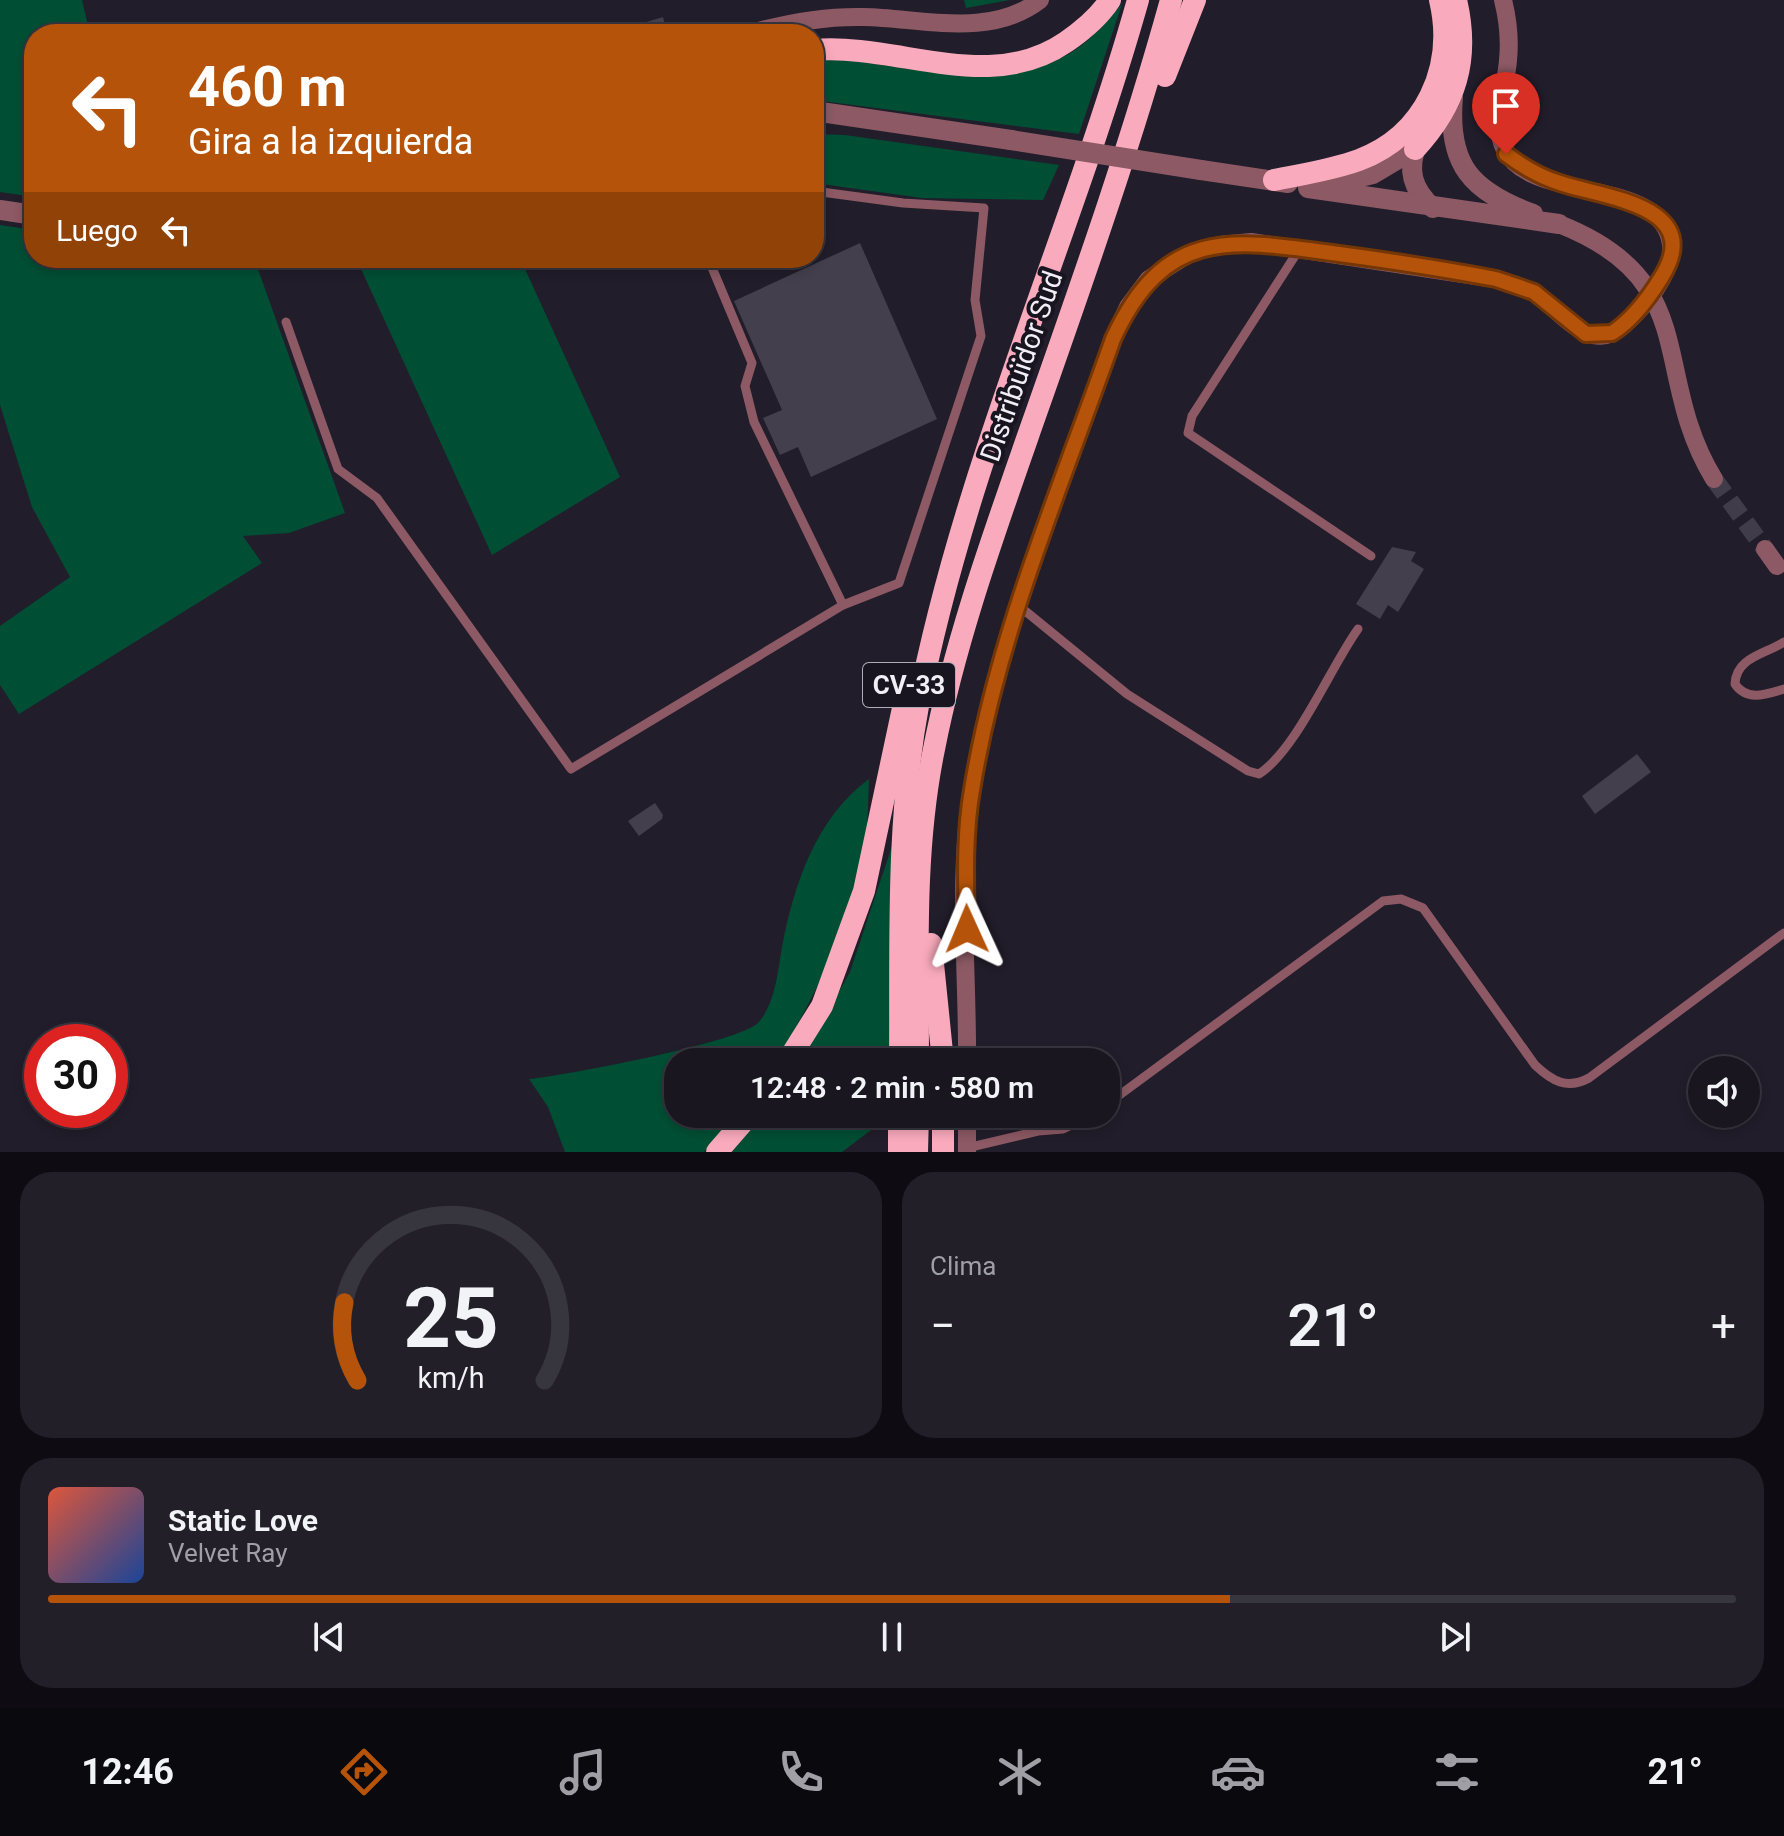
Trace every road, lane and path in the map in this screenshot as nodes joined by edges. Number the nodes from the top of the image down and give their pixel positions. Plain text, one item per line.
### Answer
1 (1040, 0) edge
2 (1110, 0) edge
3 (1138, 0) edge
4 (1171, 0) edge
5 (1195, 0) edge
6 (1503, 0) edge
7 (1446, 1) edge
8 (791, 24) edge
9 (824, 49) edge
10 (1453, 97) junction
11 (1144, 101) junction
12 (824, 112) edge
13 (1415, 149) junction
14 (1459, 158) junction
15 (1274, 180) joint
16 (1304, 181) junction
17 (824, 192) edge
18 (1433, 208) junction
19 (0, 210) edge
20 (24, 214) edge
21 (1559, 224) junction
22 (1300, 248) junction
23 (712, 268) edge
24 (1652, 292) junction
25 (1035, 306) junction
26 (286, 322) dead end
27 (1714, 479) tunnel mouth
28 (1765, 549) tunnel mouth
29 (1371, 556) dead end
30 (1777, 566) dead end
31 (843, 605) junction
32 (1018, 605) junction
33 (1358, 629) dead end
34 (1784, 642) edge
35 (1784, 689) edge
36 (933, 753) junction
37 (1784, 933) edge
38 (796, 1048) edge
39 (900, 1048) edge
40 (918, 1048) edge
41 (942, 1048) edge
42 (967, 1048) edge
43 (1120, 1095) edge
44 (738, 1128) edge
45 (899, 1128) edge
46 (918, 1128) edge
47 (943, 1128) edge
48 (967, 1128) edge
49 (1065, 1128) edge
50 (967, 1150) edge
51 (717, 1152) edge
52 (899, 1152) edge
53 (917, 1152) edge
54 (943, 1152) edge

1 - 8 street
2 - 9 highway
3 - 25 highway, Distribuïdor Sud / CV-33
4 - 11 highway, Distribuïdor Sud / CV-33
5 - 11 highway
6 - 24 street
7 - 10 highway
7 - 13 street
7 - 16 highway
10 - 13 highway
10 - 14 street
11 - 36 highway, Distribuïdor Sud / CV-33
12 - 15 street, bridge
13 - 14 street
13 - 16 street
13 - 18 street
14 - 21 street
15 - 16 highway
16 - 18 street
17 - 31 lane
18 - 21 street
19 - 20 street
21 - 24 street
22 - 24 street
22 - 29 lane
22 - 32 street
23 - 31 lane
24 - 27 street
25 - 38 highway, CV-33
25 - 39 highway
26 - 31 lane
28 - 30 street
32 - 33 lane
32 - 42 street
34 - 35 lane
36 - 40 highway, CV-33
36 - 41 highway
37 - 43 lane
44 - 51 highway
45 - 52 highway
46 - 53 highway
47 - 54 highway
48 - 50 street
49 - 50 lane

